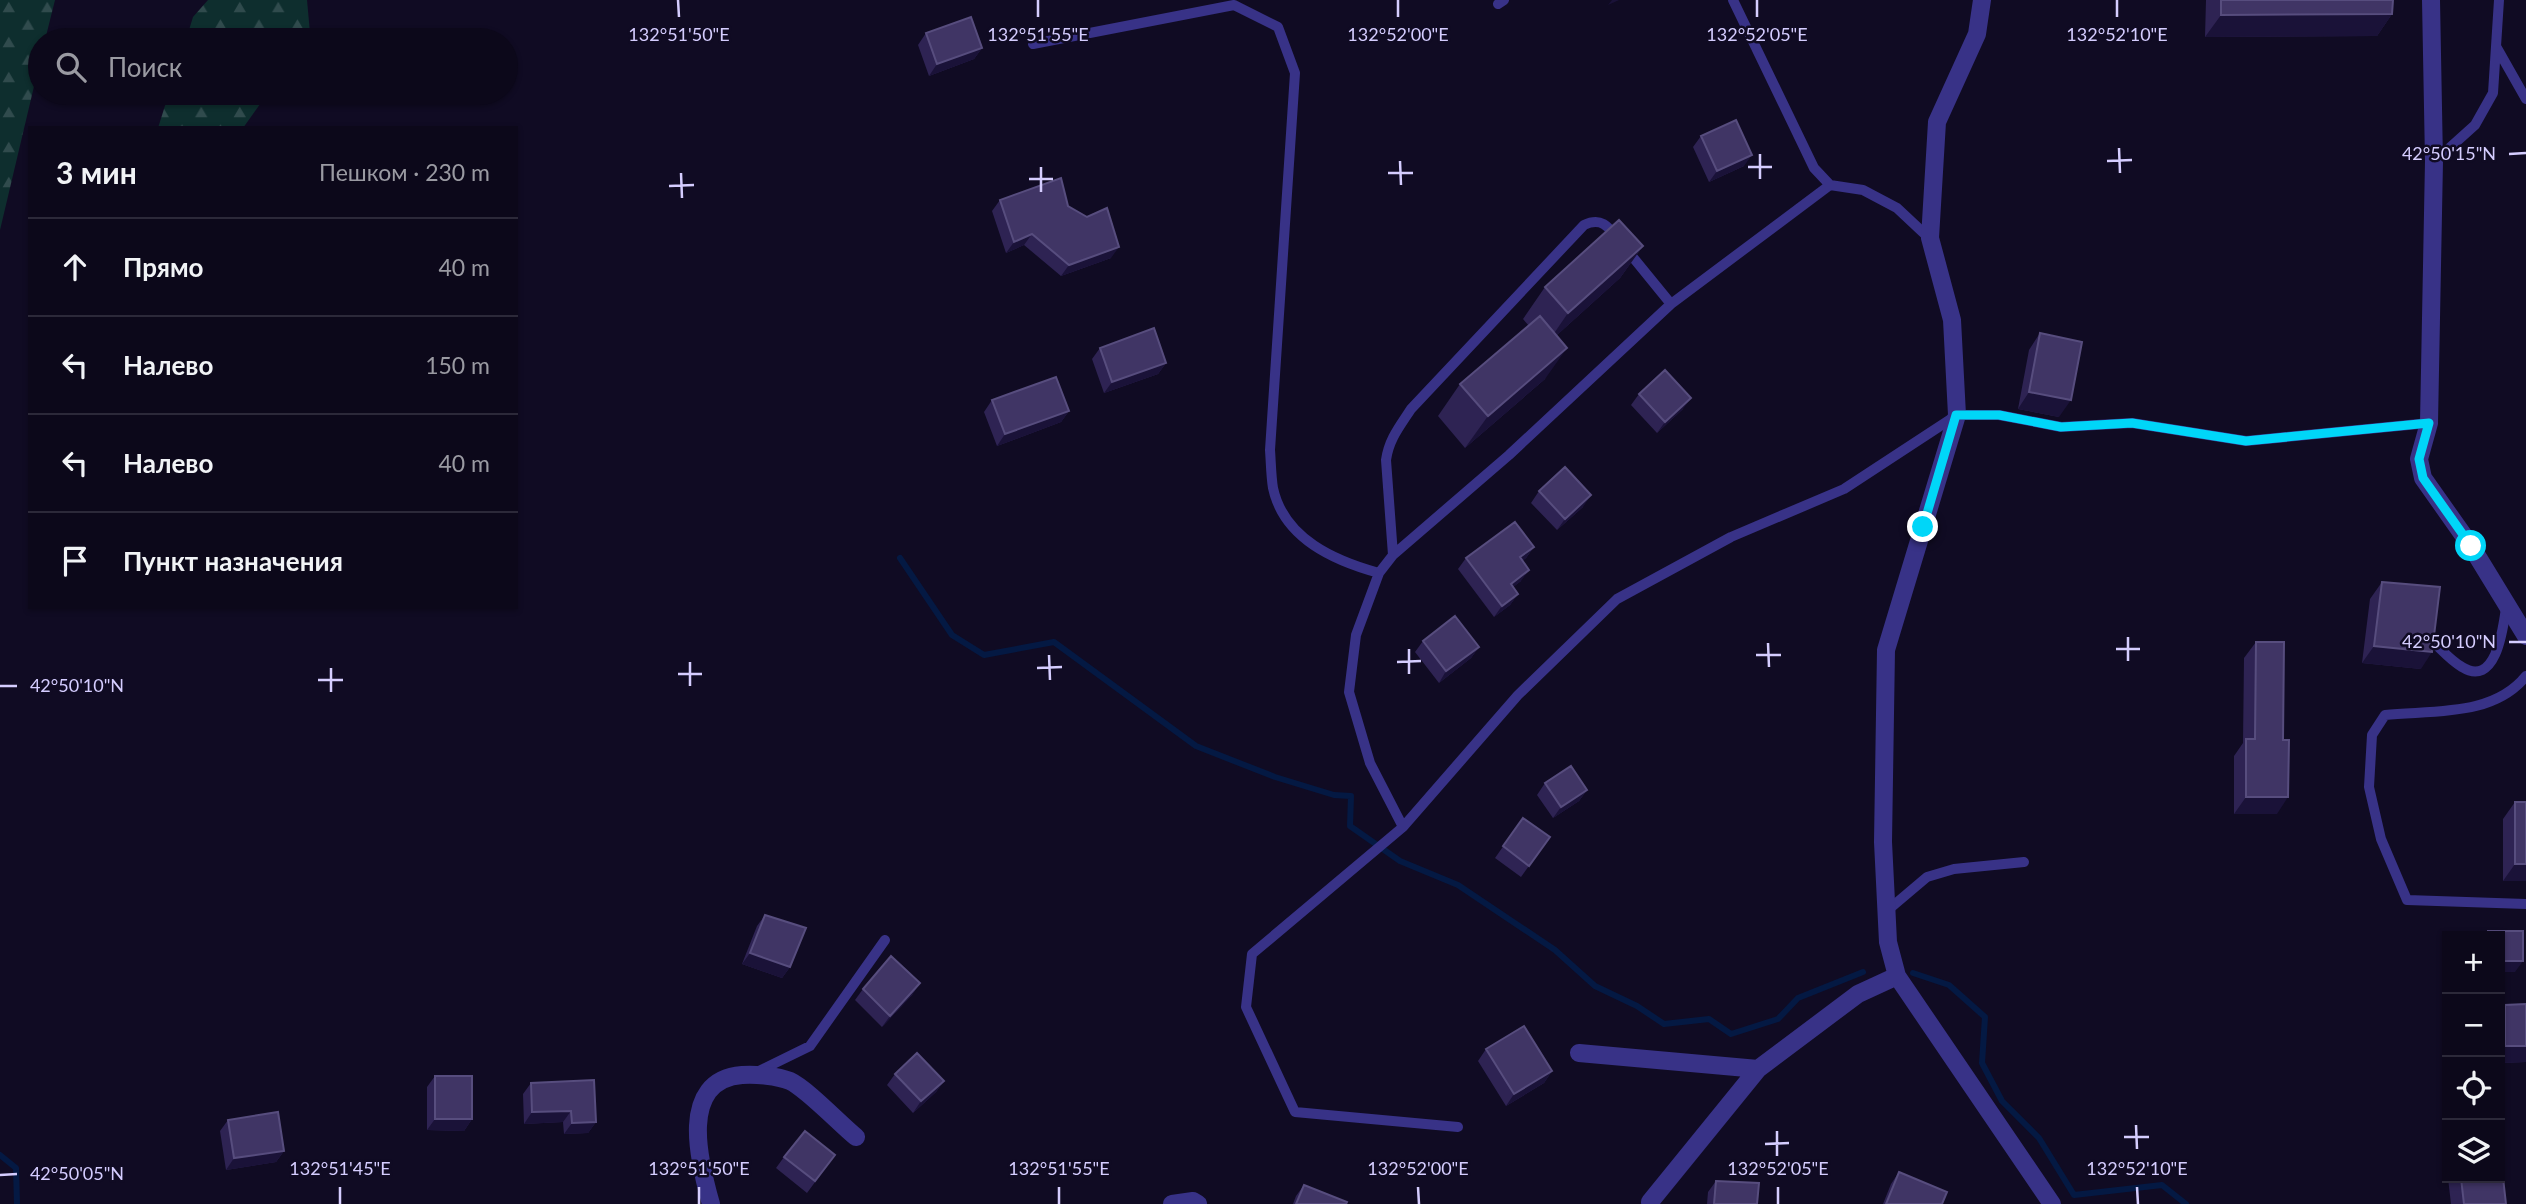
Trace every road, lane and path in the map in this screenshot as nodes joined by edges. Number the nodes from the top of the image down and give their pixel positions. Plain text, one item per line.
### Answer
1 (1733, 0) edge
2 (1982, 0) edge
3 (2431, 0) edge
4 (2499, 0) edge
5 (1033, 44) dead end
6 (2497, 48) junction
7 (2526, 99) edge
8 (2434, 161) junction
9 (1829, 184) junction
10 (1930, 238) junction
11 (1671, 304) junction
12 (1956, 415) junction
13 (2429, 423) junction
14 (1393, 555) junction
15 (1379, 573) junction
16 (2507, 604) junction
17 (2526, 636) edge
18 (2432, 641) edge
19 (2526, 676) edge
20 (1404, 827) junction
21 (2024, 862) dead end
22 (2526, 904) edge
23 (1888, 909) junction
24 (885, 940) dead end
25 (1897, 976) junction
26 (1579, 1053) dead end
27 (1759, 1069) junction
28 (752, 1074) junction
29 (1458, 1127) dead end
30 (856, 1137) dead end
31 (1650, 1202) dead end
32 (711, 1204) edge
33 (1172, 1204) edge
34 (1198, 1204) edge
35 (2052, 1204) edge

1 - 9 lane
2 - 10 street
3 - 8 street
4 - 6 lane
5 - 15 lane
6 - 7 lane
6 - 8 lane
8 - 13 street
9 - 10 lane
9 - 11 lane
10 - 12 street
11 - 14 lane
11 - 14 lane
12 - 13 lane
12 - 20 lane
12 - 23 street
13 - 16 street
14 - 15 lane
15 - 20 lane
16 - 17 street
16 - 18 lane
19 - 22 lane
20 - 29 lane
21 - 23 lane
23 - 25 street
24 - 28 lane
25 - 27 street
25 - 35 street
26 - 27 street
27 - 31 street
28 - 30 street
28 - 32 street
33 - 34 street

